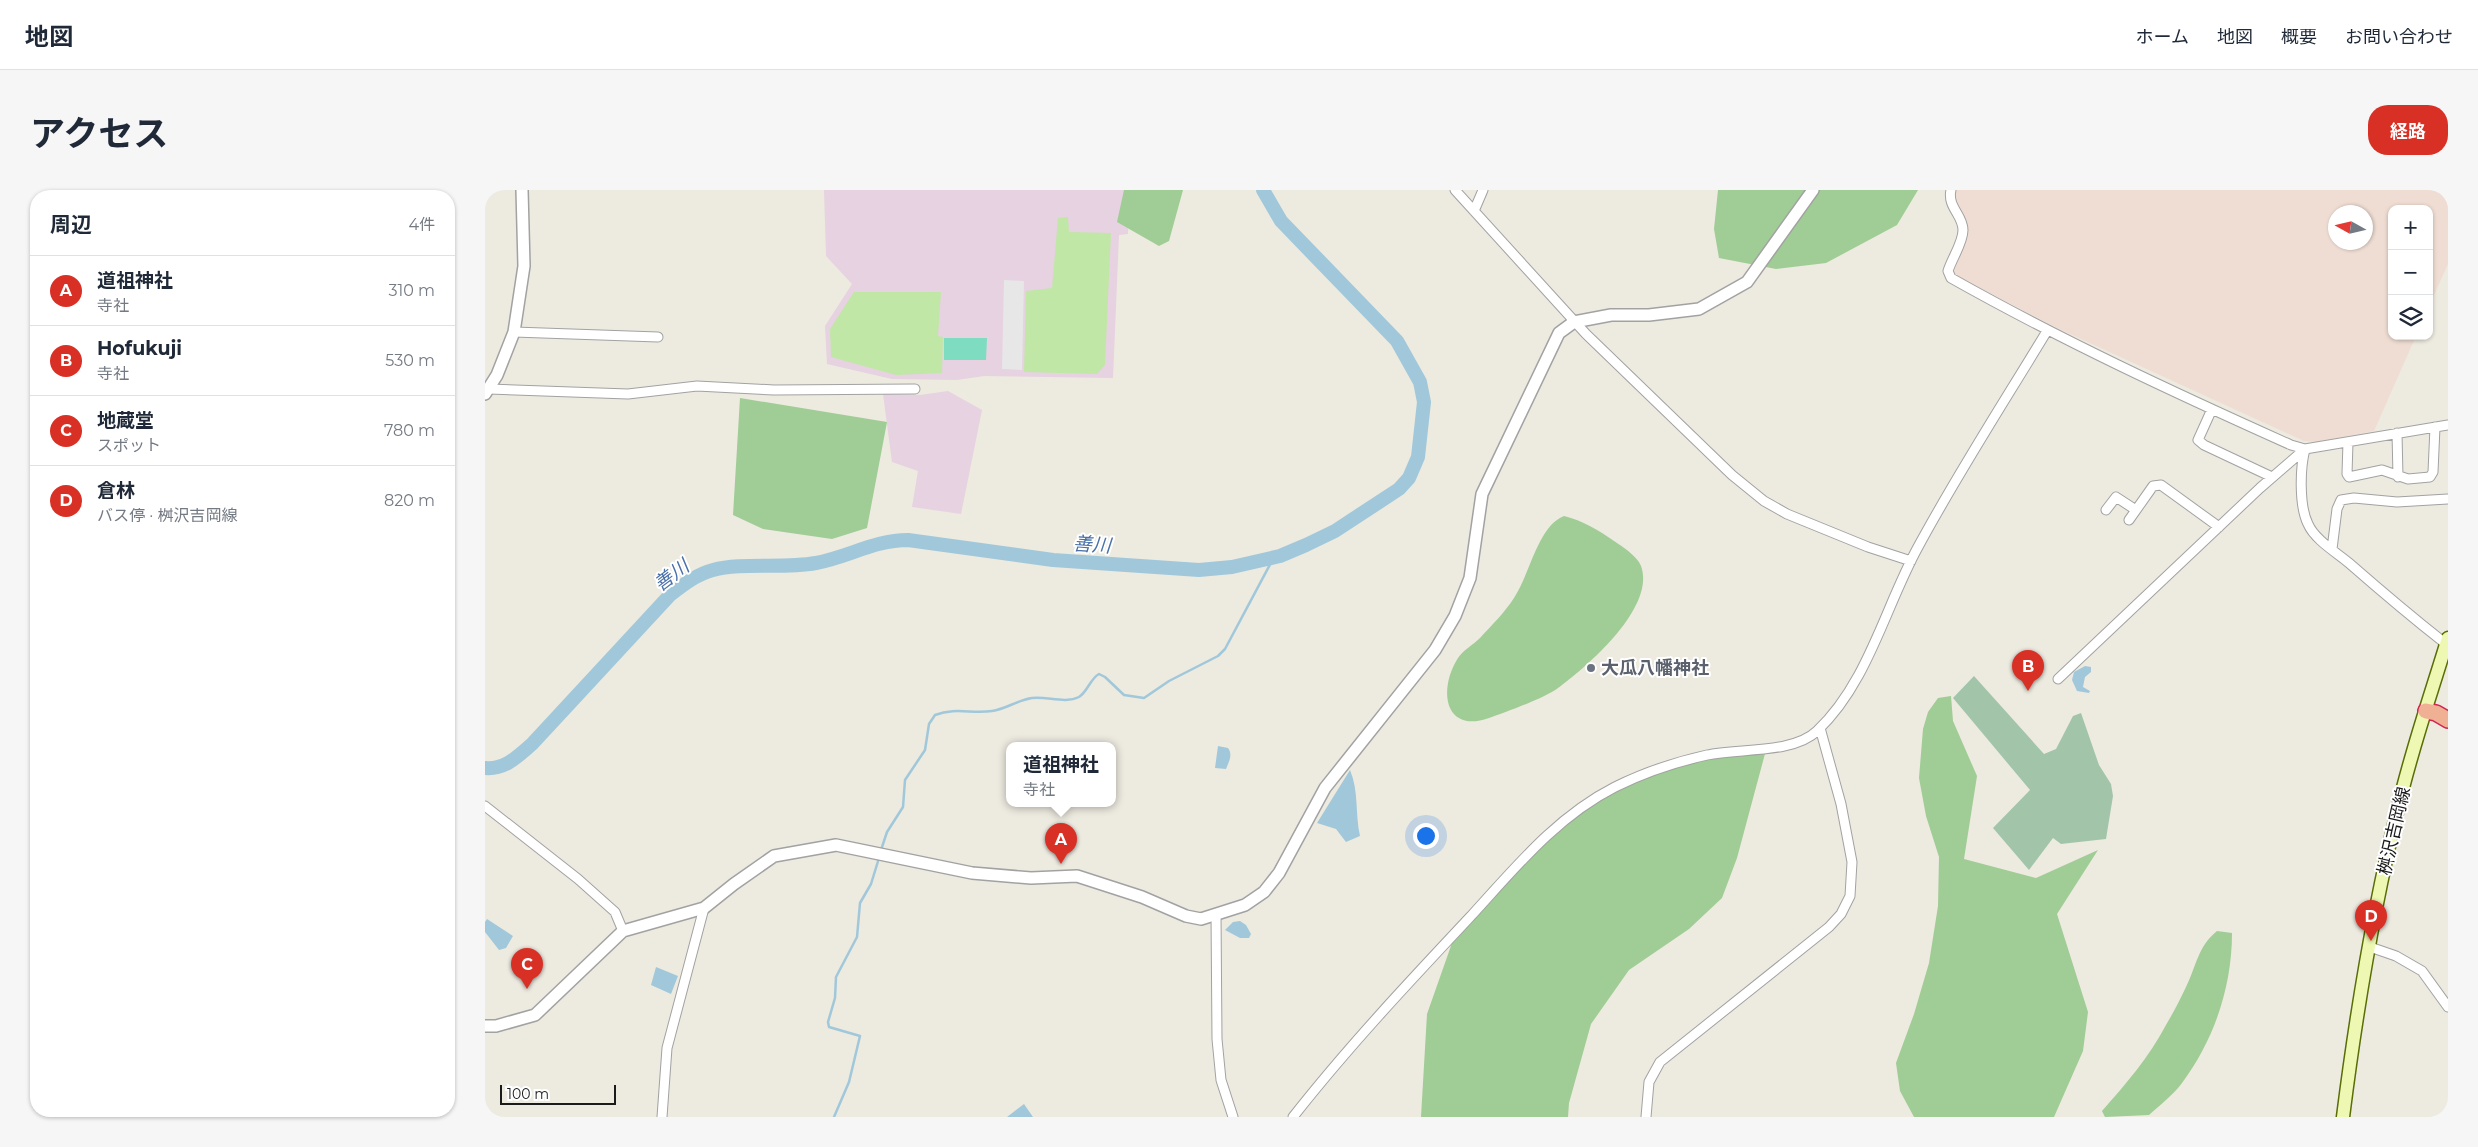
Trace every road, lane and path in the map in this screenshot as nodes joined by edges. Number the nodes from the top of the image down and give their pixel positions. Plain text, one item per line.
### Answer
1 (521, 190) edge
2 (1455, 190) edge
3 (1483, 190) edge
4 (1813, 190) edge
5 (1951, 190) edge
6 (1474, 211) junction
7 (1574, 322) junction
8 (2047, 331) junction
9 (514, 332) junction
10 (658, 337) dead end
11 (915, 388) dead end
12 (487, 392) edge
13 (2212, 409) junction
14 (2448, 425) edge
15 (2435, 427) junction
16 (2397, 433) junction
17 (2348, 442) junction
18 (2305, 449) junction
19 (2272, 477) junction
20 (2398, 477) junction
21 (2448, 499) edge
22 (2106, 510) dead end
23 (2136, 510) junction
24 (2129, 520) dead end
25 (2219, 527) junction
26 (2332, 549) junction
27 (1911, 561) junction
28 (2447, 641) edge
29 (2058, 679) dead end
30 (2440, 713) edge
31 (1820, 728) junction
32 (485, 806) edge
33 (704, 908) junction
34 (1216, 914) junction
35 (623, 931) junction
36 (2370, 947) junction
37 (2448, 1007) edge
38 (485, 1026) edge
39 (661, 1117) edge
40 (1233, 1117) edge
41 (1293, 1117) edge
42 (1646, 1117) edge
43 (2343, 1117) edge

1 - 9 street
2 - 6 street
3 - 6 street
4 - 7 street
5 - 8 street
6 - 7 street
7 - 27 street
7 - 34 street
8 - 13 street
8 - 27 street
9 - 10 street
9 - 12 street
11 - 12 street
13 - 18 street
13 - 19 street
14 - 15 street
15 - 16 street
15 - 20 street
16 - 17 street
16 - 20 street
17 - 18 street
17 - 20 street
18 - 19 street
18 - 26 street
19 - 25 street
21 - 26 street
22 - 23 street
23 - 24 street
23 - 25 street
25 - 29 street
26 - 28 street
27 - 31 street
28 - 30 main road, 桝沢吉岡線
30 - 36 main road, 桝沢吉岡線
31 - 41 street
31 - 42 street
32 - 35 street
33 - 34 street
33 - 35 street
33 - 39 street
34 - 40 street
35 - 38 street
36 - 37 street
36 - 43 main road, 桝沢吉岡線

